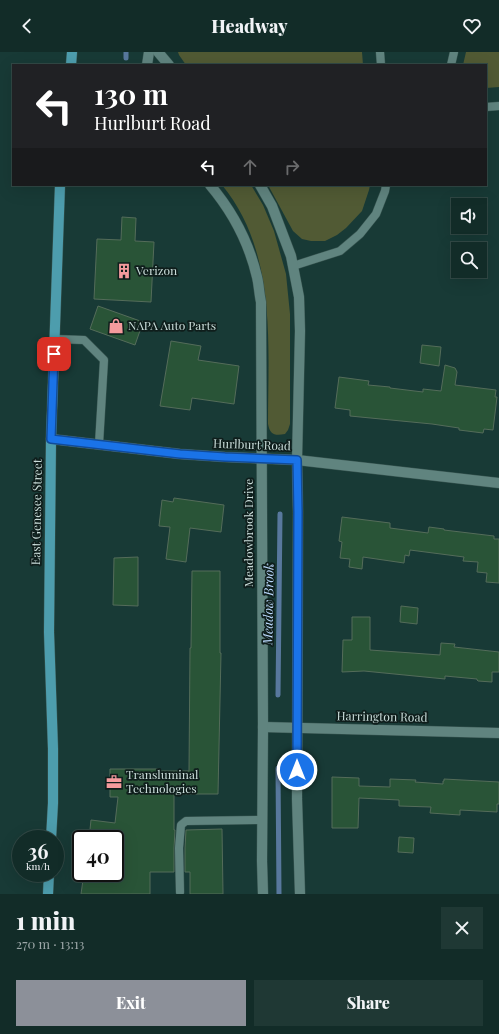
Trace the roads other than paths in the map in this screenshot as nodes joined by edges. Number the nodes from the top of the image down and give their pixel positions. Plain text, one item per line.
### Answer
1 (72, 52) edge
2 (149, 52) edge
3 (158, 52) edge
4 (380, 52) edge
5 (454, 52) edge
6 (71, 64) edge
7 (147, 64) edge
8 (168, 64) edge
9 (381, 64) edge
10 (451, 64) edge
11 (499, 106) edge
12 (487, 107) edge
13 (60, 186) edge
14 (211, 186) edge
15 (261, 186) edge
16 (386, 186) edge
17 (293, 266) junction
18 (54, 339) junction
19 (51, 439) junction
20 (99, 444) junction
21 (262, 458) junction
22 (297, 460) junction
23 (499, 483) edge
24 (263, 727) junction
25 (297, 728) junction
26 (499, 733) edge
27 (262, 820) junction
28 (52, 830) edge
29 (49, 882) edge
30 (180, 892) dead end
31 (48, 894) edge
32 (263, 894) edge
33 (300, 894) edge

1 - 6 main road
2 - 7 street
3 - 8 street
4 - 9 lane
5 - 10 lane
11 - 12 lane
13 - 18 main road, East Genesee Street
14 - 21 street, Meadowbrook Drive
15 - 17 street
16 - 17 lane
17 - 22 street
18 - 19 main road, East Genesee Street
18 - 20 lane
19 - 20 street, Hurlburt Road
19 - 28 main road, East Genesee Street
20 - 21 street, Hurlburt Road
21 - 22 street, Hurlburt Road
21 - 24 street, Meadowbrook Drive
22 - 23 street, Hurlburt Road
22 - 25 street
24 - 25 street, Harrington Road
24 - 27 street, Meadowbrook Drive
25 - 26 street, Harrington Road
25 - 33 street
27 - 30 lane
27 - 32 street, Meadowbrook Drive
29 - 31 main road

